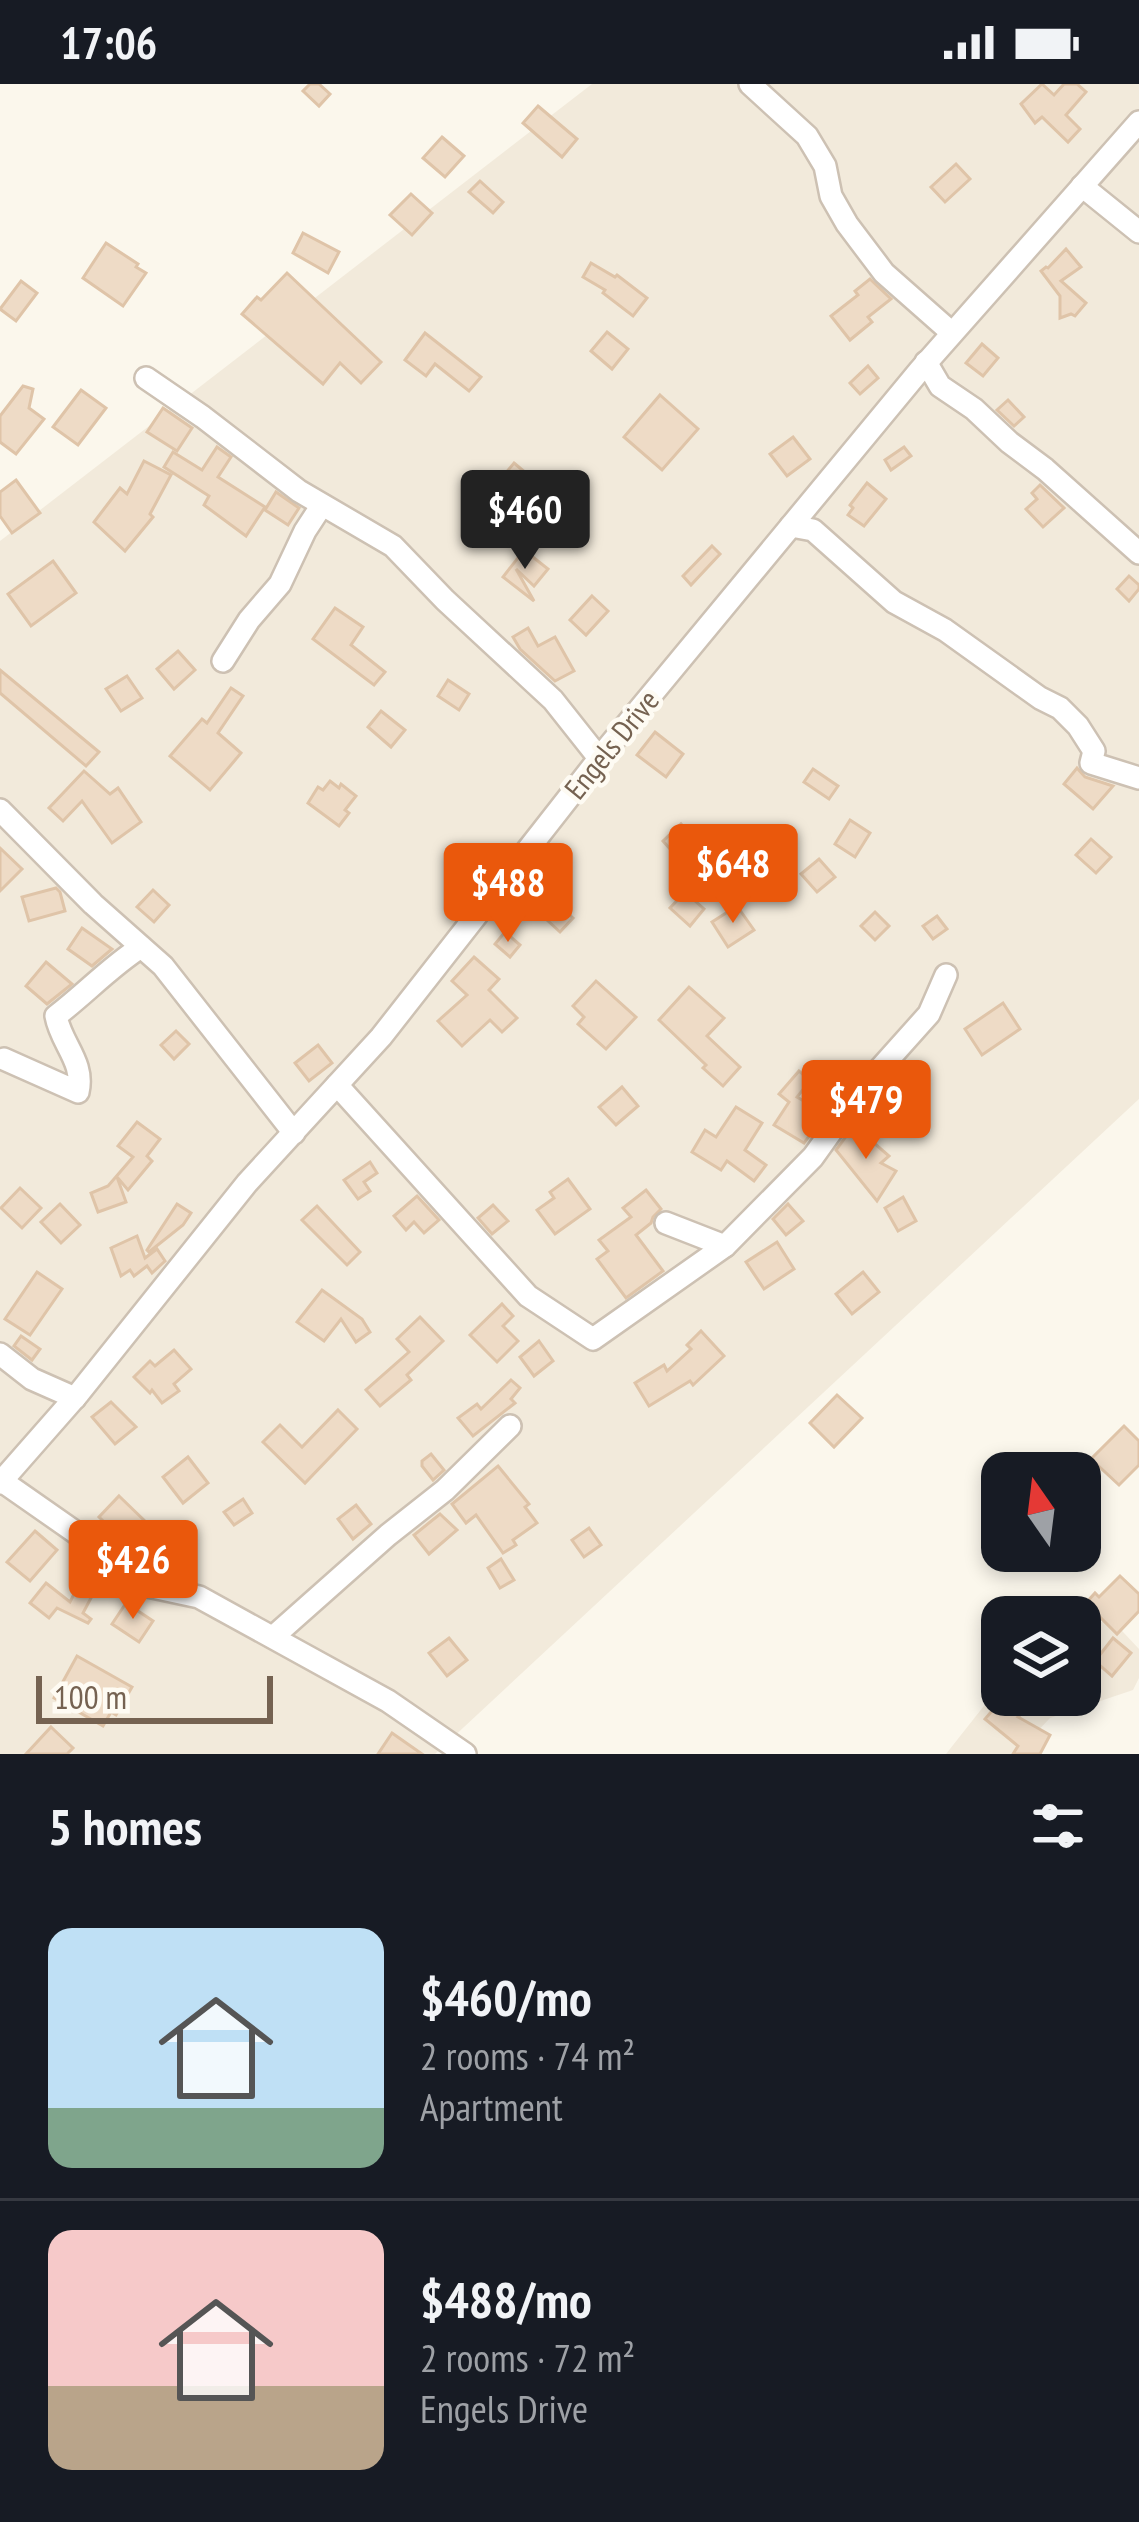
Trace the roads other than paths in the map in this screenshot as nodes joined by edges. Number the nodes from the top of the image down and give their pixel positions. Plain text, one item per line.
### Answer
1 (750, 84) edge
2 (1139, 122) edge
3 (1082, 186) junction
4 (1139, 232) edge
5 (952, 333) junction
6 (926, 362) junction
7 (146, 378) dead end
8 (322, 505) junction
9 (791, 526) junction
10 (1139, 553) edge
11 (223, 661) dead end
12 (598, 758) junction
13 (1139, 778) edge
14 (0, 810) edge
15 (141, 947) junction
16 (946, 975) dead end
17 (4, 1059) dead end
18 (337, 1085) junction
19 (294, 1133) junction
20 (666, 1223) dead end
21 (724, 1246) junction
22 (0, 1354) edge
23 (75, 1398) junction
24 (510, 1426) dead end
25 (1, 1482) edge
26 (274, 1637) junction
27 (465, 1754) edge

1 - 5 street
2 - 3 street, Engels Drive
3 - 4 street
3 - 5 street, Engels Drive
5 - 6 street, Engels Drive
6 - 9 street, Engels Drive
6 - 10 street
7 - 8 street
8 - 11 street
8 - 12 street
9 - 12 street, Engels Drive
9 - 13 street
12 - 18 street, Engels Drive
14 - 15 street
15 - 17 street
15 - 19 street
16 - 21 street
18 - 19 street, Engels Drive
18 - 21 street
19 - 23 street, Engels Drive
20 - 21 street
22 - 23 street
23 - 25 street, Engels Drive
24 - 26 street
25 - 26 street
26 - 27 street

